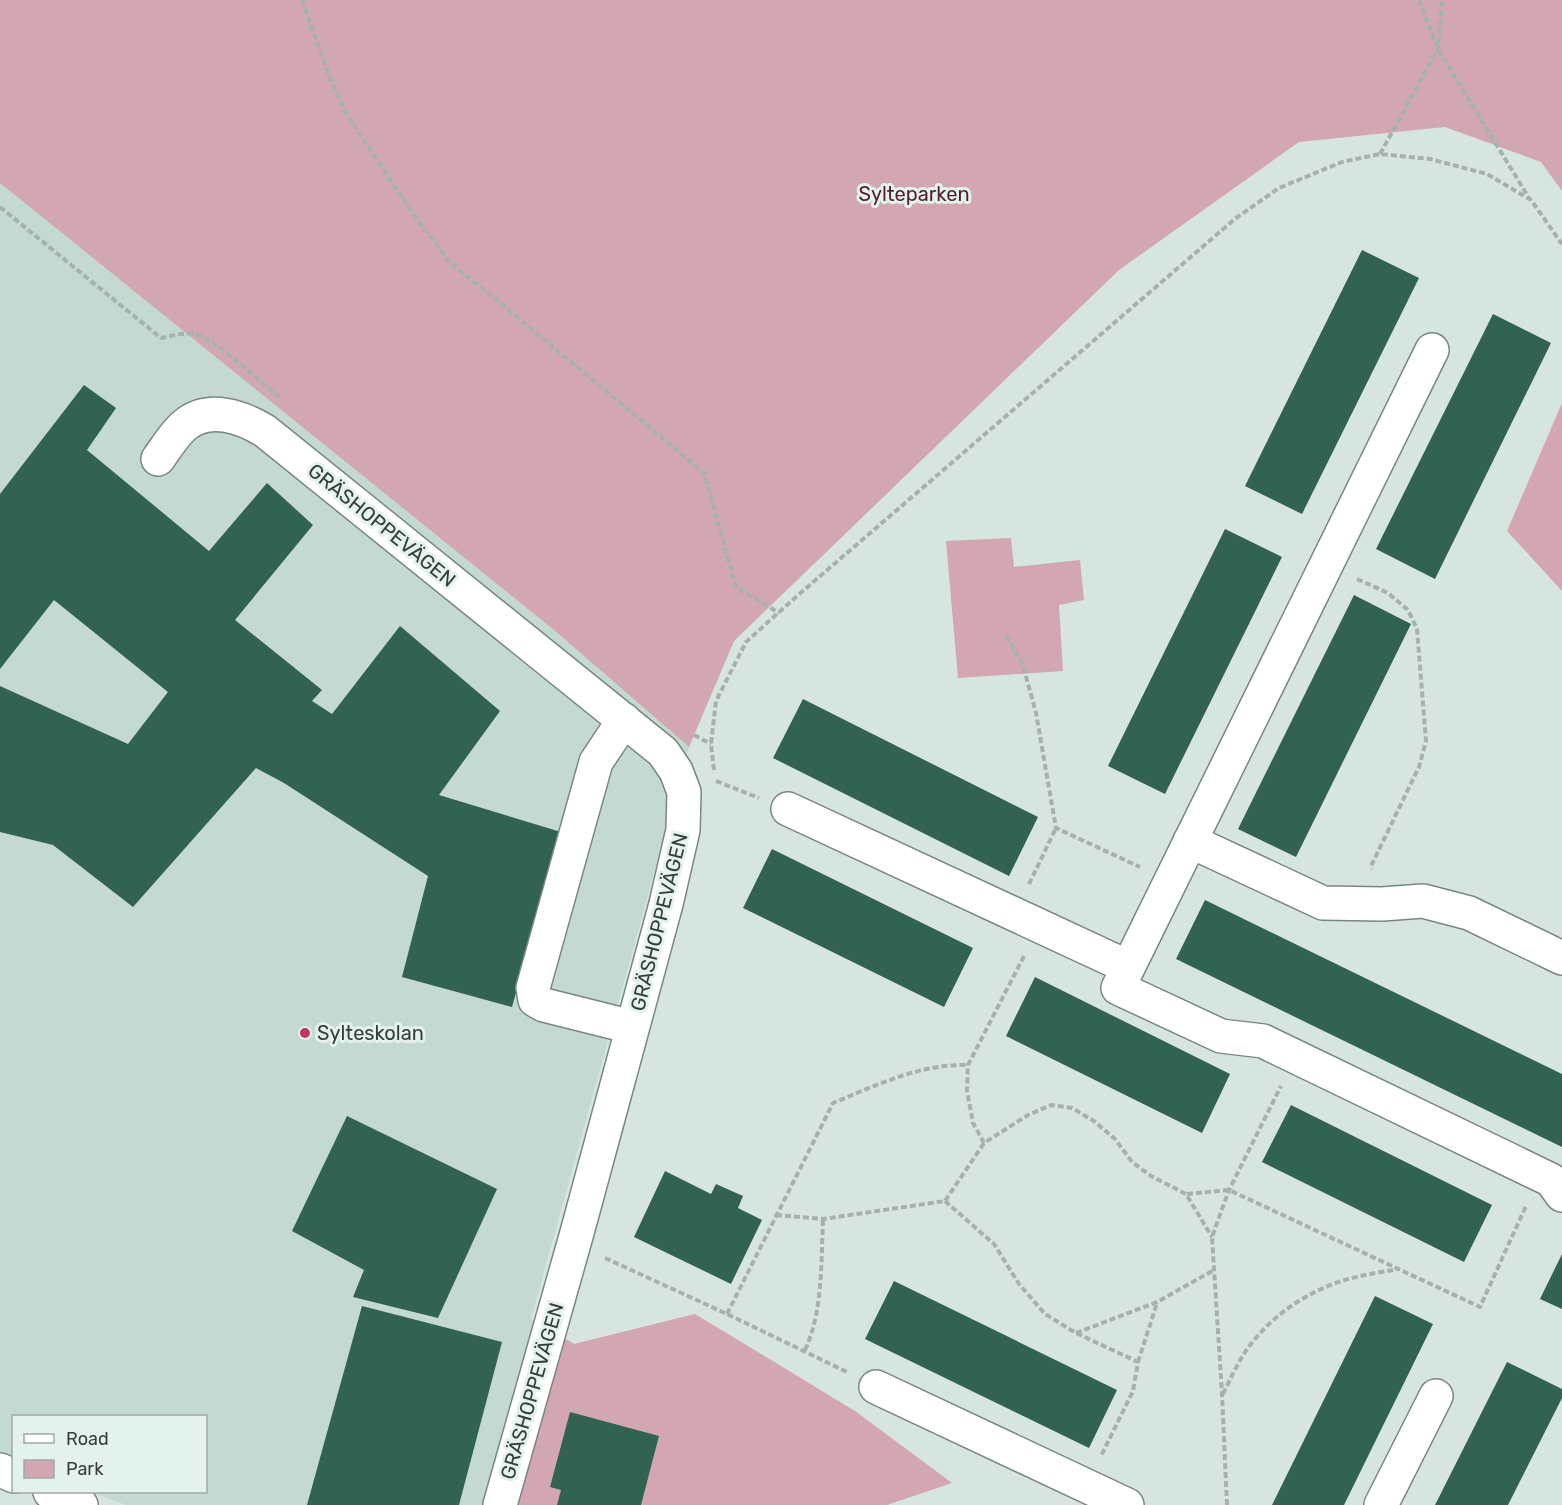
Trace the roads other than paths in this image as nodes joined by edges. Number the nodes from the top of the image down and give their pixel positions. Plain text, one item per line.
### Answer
1 (1432, 350) dead end
2 (158, 459) dead end
3 (624, 720) junction
4 (788, 809) road end
5 (1190, 841) junction
6 (1562, 958) edge
7 (1128, 967) junction
8 (632, 1027) junction
9 (1551, 1185) edge
10 (876, 1387) road end
11 (1436, 1396) dead end
12 (54, 1493) edge
13 (1107, 1498) edge
14 (81, 1505) edge
15 (500, 1505) edge
16 (1381, 1505) edge

1 - 5 street
2 - 3 street, GRÄSHOPPEVÄGEN
3 - 8 street, GRÄSHOPPEVÄGEN
3 - 8 street
4 - 7 street
5 - 6 street
5 - 7 street
7 - 9 street
8 - 15 street, GRÄSHOPPEVÄGEN
10 - 13 street
11 - 16 street
12 - 14 street

